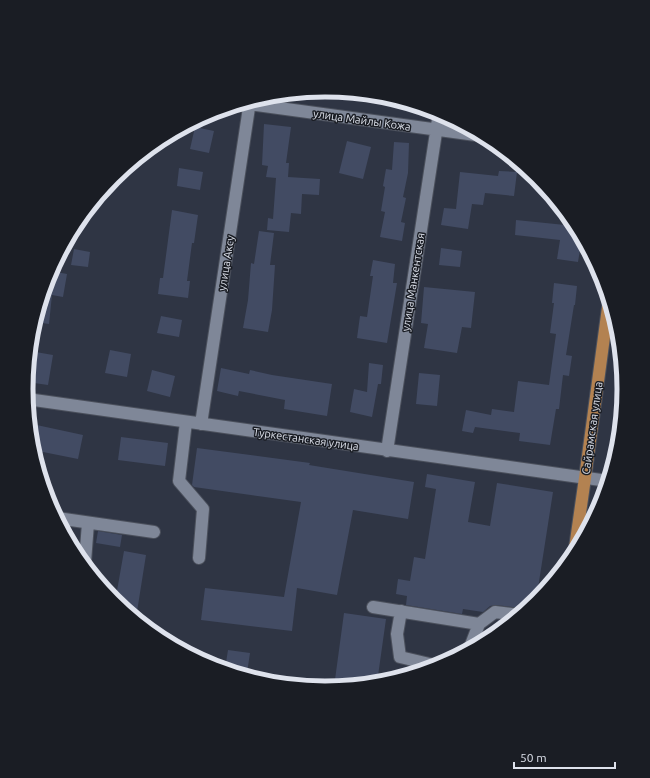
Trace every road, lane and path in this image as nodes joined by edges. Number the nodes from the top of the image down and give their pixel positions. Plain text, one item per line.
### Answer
1 (260, 105) edge
2 (246, 108) edge
3 (438, 120) edge
4 (437, 130) junction
5 (467, 134) edge
6 (607, 314) edge
7 (34, 400) edge
8 (186, 422) junction
9 (201, 424) junction
10 (387, 451) junction
11 (585, 478) junction
12 (603, 480) edge
13 (64, 519) edge
14 (88, 523) junction
15 (154, 532) dead end
16 (577, 537) edge
17 (85, 556) edge
18 (199, 558) dead end
19 (373, 607) dead end
20 (401, 611) junction
21 (512, 614) edge
22 (479, 624) junction
23 (472, 641) edge
24 (426, 663) edge

1 - 4 street, улица Майлы Кожа
2 - 9 street, улица Аксу
3 - 4 street, улица Манкентская
4 - 5 street, улица Майлы Кожа
4 - 10 street, улица Манкентская
6 - 11 main road, Сайрамская улица
7 - 8 street, Туркестанская улица
8 - 9 street, Туркестанская улица
8 - 18 street
9 - 10 street, Туркестанская улица
10 - 11 street, Туркестанская улица
11 - 12 street, Туркестанская улица
11 - 16 main road, Сайрамская улица
13 - 14 street
14 - 15 street
14 - 17 street
19 - 20 street
20 - 22 street
20 - 24 street
21 - 22 street
22 - 23 street

